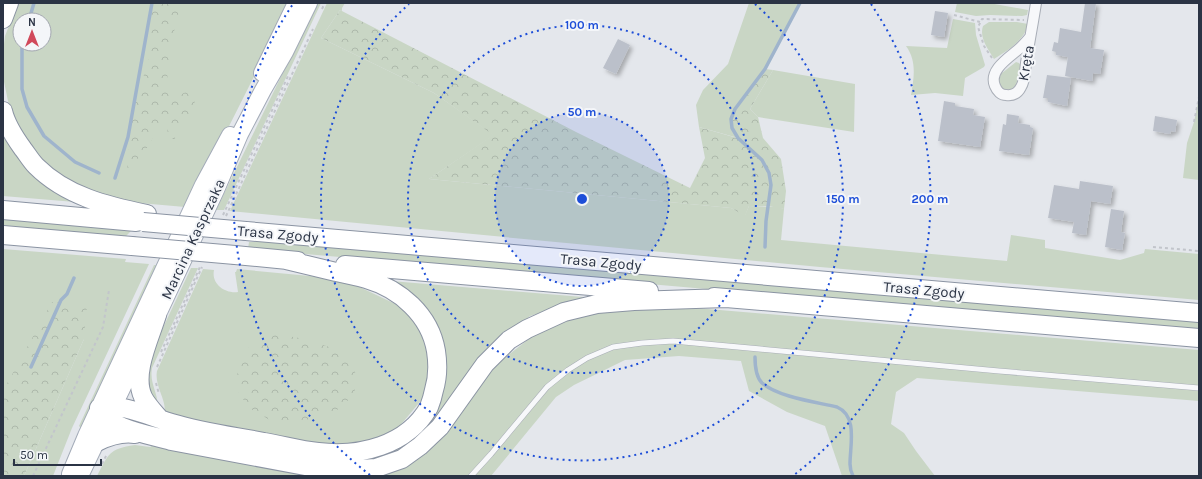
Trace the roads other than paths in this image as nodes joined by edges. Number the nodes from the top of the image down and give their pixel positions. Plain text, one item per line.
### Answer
1 (9, 3) edge
2 (296, 3) edge
3 (1036, 3) edge
4 (314, 8) edge
5 (3, 19) edge
6 (1030, 37) junction
7 (3, 111) edge
8 (3, 210) edge
9 (145, 218) junction
10 (3, 235) edge
11 (286, 260) junction
12 (726, 298) junction
13 (1199, 313) edge
14 (157, 316) junction
15 (1199, 338) edge
16 (1199, 388) edge
17 (107, 412) junction
18 (160, 420) junction
19 (151, 436) junction
20 (97, 442) junction
21 (69, 476) edge
22 (80, 476) edge
23 (471, 476) edge

1 - 5 highway
2 - 17 main road, Marcina Kasprzaka
3 - 6 street, Kręta
4 - 14 main road, Marcina Kasprzaka
6 - 6 street, Kręta
7 - 9 highway
8 - 9 highway
9 - 13 highway, Trasa Zgody, bridge
10 - 11 highway, Trasa Zgody, bridge
11 - 12 highway, Trasa Zgody
11 - 18 highway
12 - 15 highway, Trasa Zgody
12 - 19 highway
14 - 17 main road, Marcina Kasprzaka
14 - 18 highway
16 - 23 lane
17 - 18 highway
17 - 19 highway
17 - 20 main road, Marcina Kasprzaka
17 - 21 main road, Marcina Kasprzaka
19 - 20 highway
20 - 22 main road, Marcina Kasprzaka

